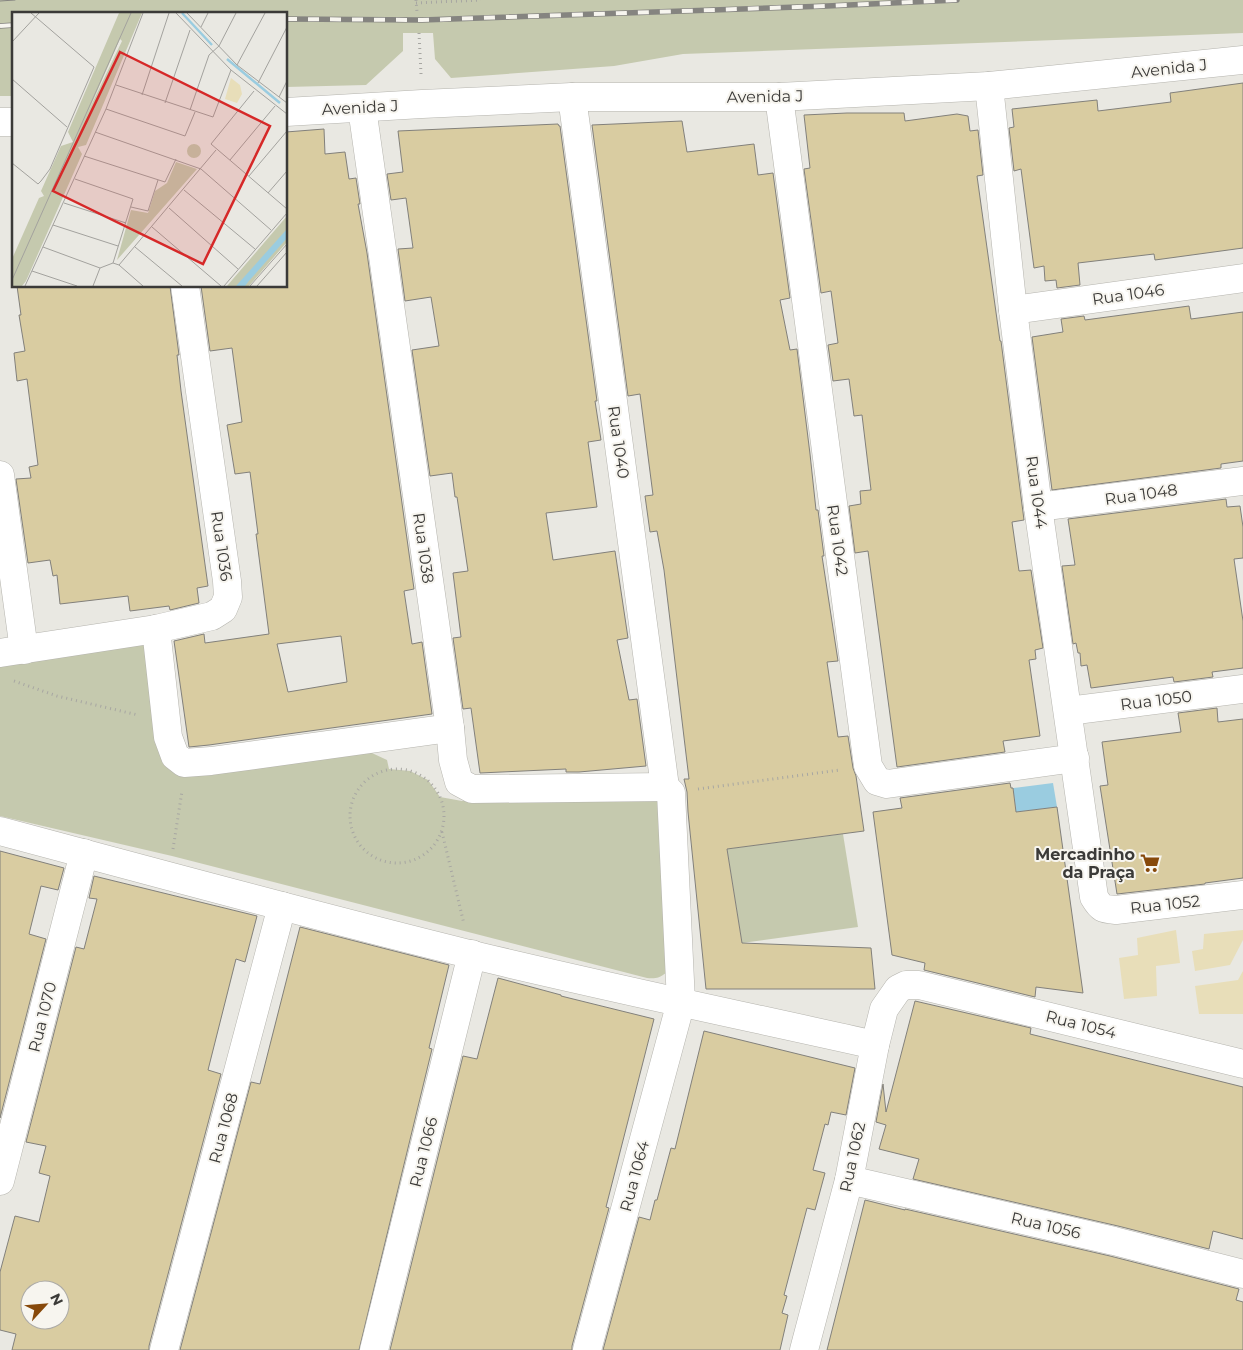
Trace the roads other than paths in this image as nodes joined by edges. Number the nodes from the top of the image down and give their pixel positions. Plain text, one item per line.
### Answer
1 (1243, 60) edge
2 (989, 86) junction
3 (779, 97) junction
4 (572, 98) junction
5 (362, 108) junction
6 (288, 112) edge
7 (1243, 278) edge
8 (185, 288) edge
9 (1013, 310) junction
10 (0, 475) edge
11 (1243, 480) edge
12 (1038, 508) junction
13 (156, 629) junction
14 (12, 651) edge
15 (1243, 689) edge
16 (1068, 711) junction
17 (450, 728) junction
18 (1075, 758) junction
19 (668, 790) junction
20 (0, 831) edge
21 (84, 853) junction
22 (1243, 896) edge
23 (1094, 897) joint
24 (282, 906) junction
25 (469, 943) junction
26 (919, 985) joint
27 (681, 1002) junction
28 (875, 1044) junction
29 (1243, 1064) edge
30 (849, 1180) junction
31 (0, 1181) edge
32 (1243, 1274) edge
33 (164, 1350) edge
34 (374, 1350) edge
35 (587, 1350) edge
36 (804, 1350) edge

1 - 2 street, Avenida J
2 - 3 street, Avenida J
2 - 9 street, Rua 1044
3 - 4 street, Avenida J
3 - 18 street, Rua 1042
4 - 5 street, Avenida J
4 - 19 street, Rua 1040
5 - 6 street, Avenida J
5 - 17 street, Rua 1038
7 - 9 street, Rua 1046
8 - 13 street, Rua 1036
9 - 12 street, Rua 1044
10 - 14 street
11 - 12 street, Rua 1048
12 - 16 street, Rua 1044
13 - 14 street, Rua 1036
13 - 17 street
15 - 16 street, Rua 1050
16 - 18 street, Rua 1044
17 - 19 street, Rua 1038
18 - 23 street, Rua 1044
19 - 27 street, Rua 1040
20 - 21 street
21 - 24 street
21 - 31 street, Rua 1070
22 - 23 street, Rua 1052
24 - 25 street
24 - 33 street, Rua 1068
25 - 27 street
25 - 34 street, Rua 1066
26 - 28 street, Rua 1062
26 - 29 street, Rua 1054
27 - 28 street
27 - 35 street, Rua 1064
28 - 30 street, Rua 1062
30 - 32 street, Rua 1056
30 - 36 street, Rua 1062

